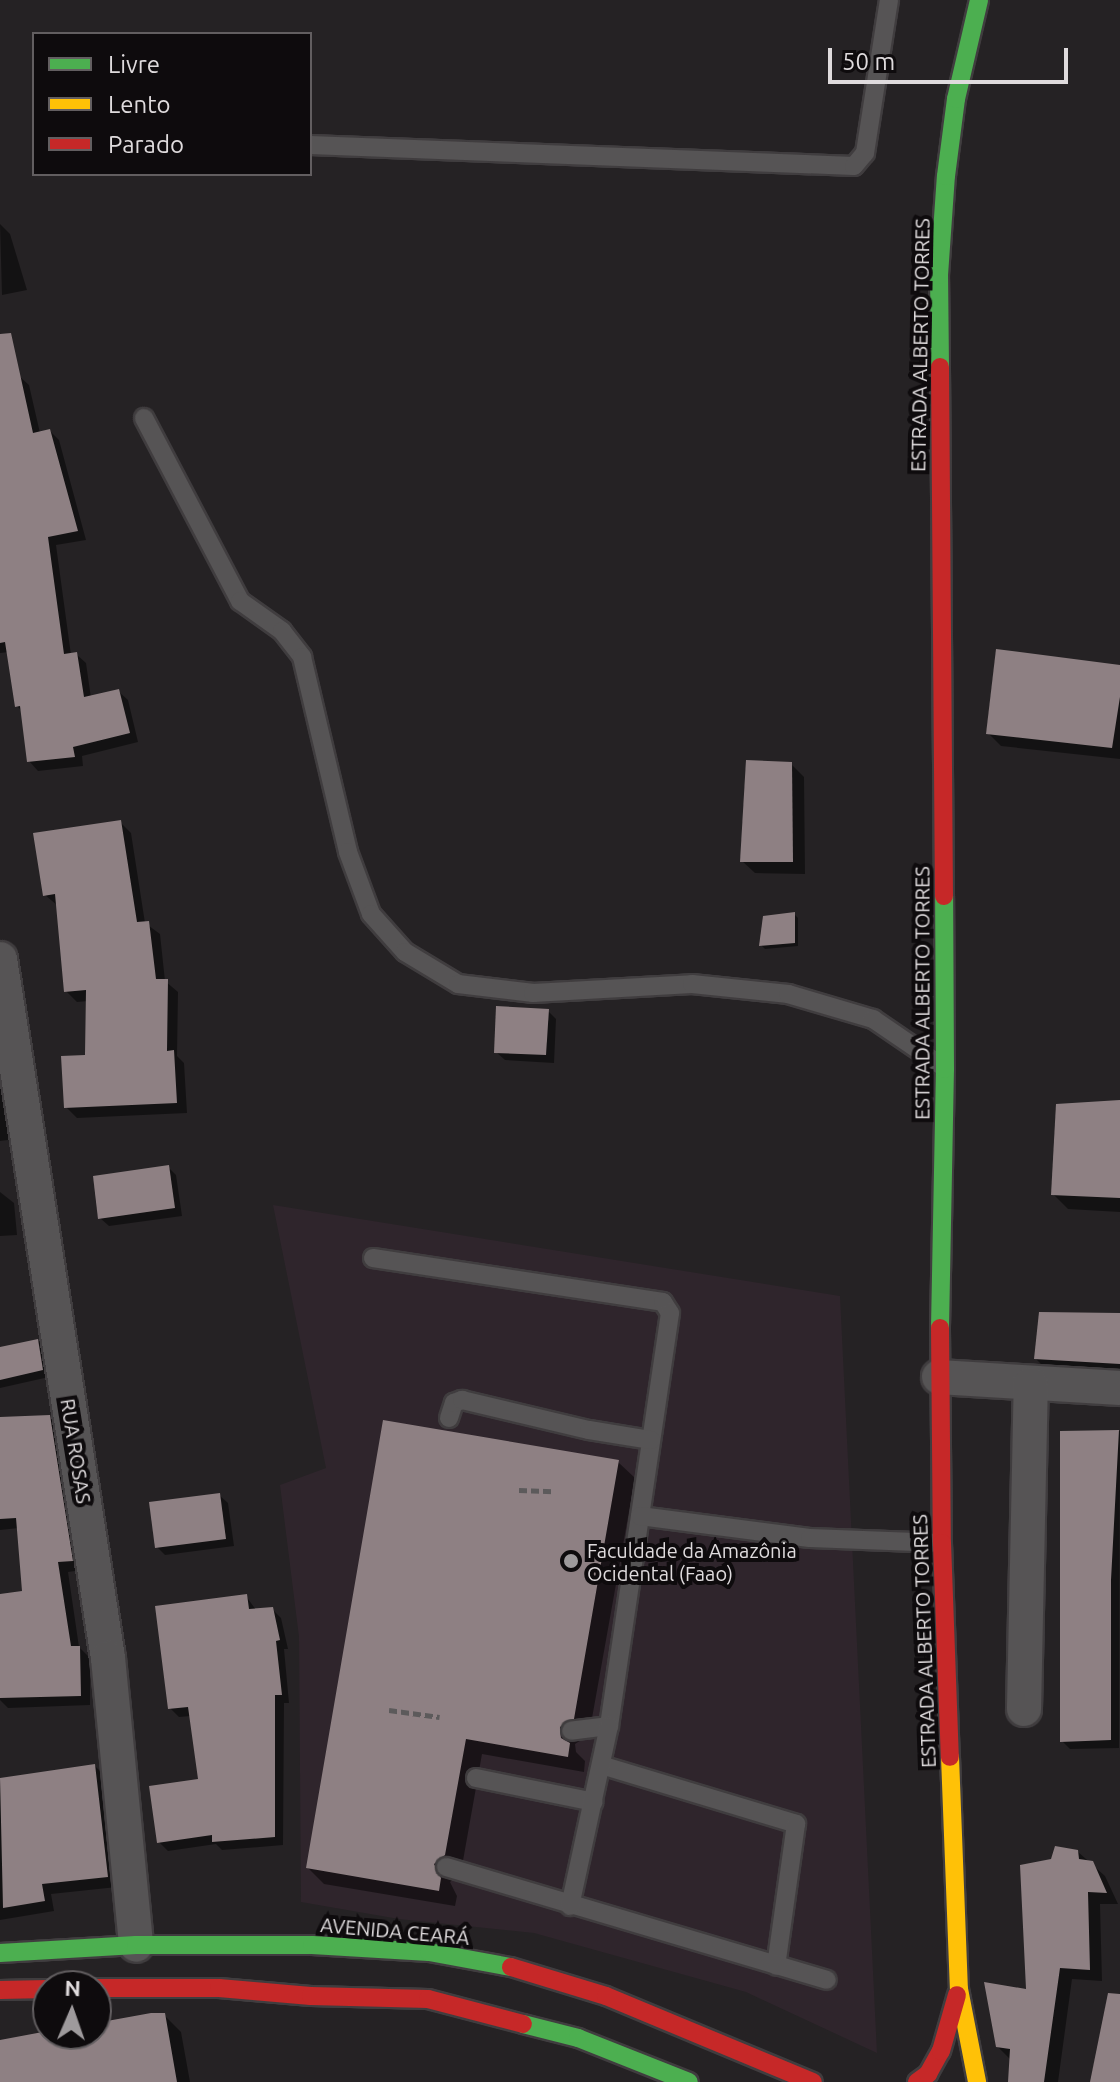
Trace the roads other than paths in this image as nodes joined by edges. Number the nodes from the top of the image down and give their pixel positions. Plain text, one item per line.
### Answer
1 (889, 0) edge
2 (979, 0) edge
3 (312, 145) edge
4 (144, 418) dead end
5 (0, 959) edge
6 (6, 1023) edge
7 (945, 1069) junction
8 (373, 1258) dead end
9 (939, 1377) junction
10 (1031, 1384) junction
11 (1120, 1388) edge
12 (449, 1418) dead end
13 (651, 1440) junction
14 (640, 1516) junction
15 (942, 1543) junction
16 (1024, 1709) dead end
17 (609, 1726) junction
18 (571, 1731) dead end
19 (601, 1765) junction
20 (476, 1778) dead end
21 (594, 1802) junction
22 (446, 1867) dead end
23 (570, 1906) junction
24 (136, 1945) junction
25 (0, 1953) edge
26 (776, 1966) junction
27 (827, 1980) dead end
28 (112, 1988) edge
29 (32, 1989) edge
30 (959, 1989) junction
31 (0, 1990) edge
32 (688, 2082) edge
33 (813, 2082) edge
34 (917, 2082) edge
35 (977, 2082) edge

1 - 3 lane
2 - 7 street, ESTRADA ALBERTO TORRES
4 - 7 lane
5 - 6 street, RUA ROSAS
6 - 24 street, RUA ROSAS
7 - 9 street, ESTRADA ALBERTO TORRES
8 - 13 lane
9 - 10 street
9 - 15 street, ESTRADA ALBERTO TORRES
10 - 11 street
10 - 16 street
12 - 13 lane
13 - 14 lane
14 - 15 lane
14 - 17 lane
15 - 30 street, ESTRADA ALBERTO TORRES
17 - 18 lane
17 - 19 lane
19 - 21 lane
19 - 26 lane
20 - 21 lane
21 - 23 lane
22 - 23 lane
23 - 26 lane
24 - 25 street, AVENIDA CEARÁ
24 - 33 street, AVENIDA CEARÁ
26 - 27 lane
28 - 32 street
29 - 31 street
30 - 34 street, ESTRADA ALBERTO TORRES
30 - 35 street, ESTRADA ALBERTO TORRES

